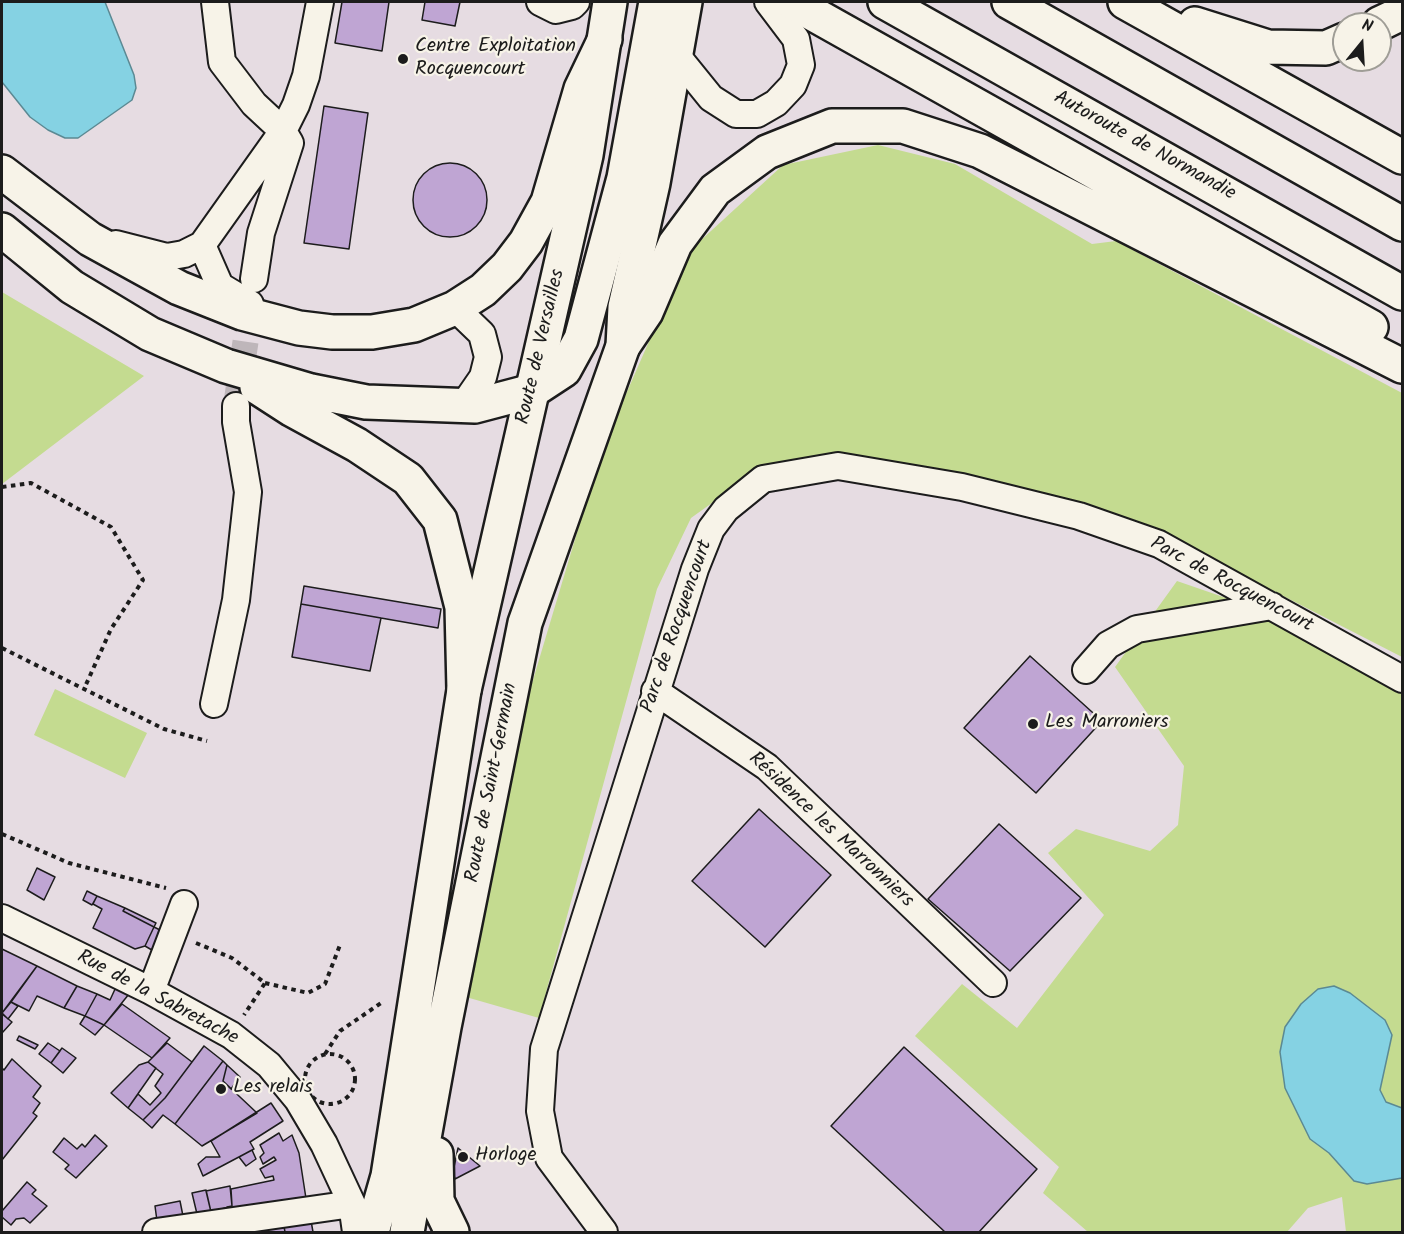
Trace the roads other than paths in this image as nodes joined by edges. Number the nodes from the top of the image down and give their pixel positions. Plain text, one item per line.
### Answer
1 (215, 2) edge
2 (320, 2) edge
3 (540, 2) edge
4 (576, 2) edge
5 (610, 2) edge
6 (685, 2) edge
7 (768, 2) edge
8 (792, 2) edge
9 (885, 2) edge
10 (1009, 2) edge
11 (1125, 2) edge
12 (1141, 2) edge
13 (666, 32) edge
14 (605, 39) junction
15 (1332, 45) edge
16 (283, 131) junction
17 (1402, 157) edge
18 (2, 172) edge
19 (1402, 224) edge
20 (2, 230) edge
21 (90, 239) junction
22 (202, 245) junction
23 (254, 279) tunnel mouth
24 (1402, 293) edge
25 (456, 308) junction
26 (299, 328) junction
27 (1402, 345) edge
28 (623, 346) junction
29 (226, 366) junction
30 (1402, 366) edge
31 (532, 391) junction
32 (236, 406) tunnel mouth
33 (463, 406) junction
34 (1272, 606) junction
35 (1086, 670) dead end
36 (1402, 679) edge
37 (464, 690) junction
38 (655, 691) junction
39 (214, 704) dead end
40 (184, 904) road end
41 (2, 918) edge
42 (993, 983) dead end
43 (151, 991) junction
44 (428, 1123) junction
45 (352, 1204) junction
46 (156, 1233) edge
47 (356, 1233) edge
48 (372, 1233) edge
49 (407, 1233) edge
50 (452, 1233) edge
51 (604, 1233) edge

1 - 16 street
2 - 16 street
3 - 4 street
5 - 14 main road, Route de Versailles
6 - 13 main road
7 - 13 street
8 - 27 main road
9 - 24 main road, Autoroute de Normandie
10 - 19 main road
11 - 17 main road
12 - 15 main road
13 - 28 main road
13 - 31 main road
14 - 25 main road
14 - 31 main road, Route de Versailles
16 - 22 street
16 - 23 street
18 - 21 main road
20 - 29 main road
21 - 22 street
21 - 26 main road
22 - 26 street
25 - 26 main road
25 - 33 street
28 - 30 main road
28 - 44 main road, Route de Saint-Germain
29 - 33 main road
29 - 37 main road
31 - 33 main road
31 - 37 main road, Route de Versailles
32 - 39 street
34 - 35 street
34 - 36 street, Parc de Rocquencourt
34 - 38 street, Parc de Rocquencourt
37 - 48 main road, Route de Saint-Germain
38 - 42 street, Résidence les Marronniers
38 - 51 street, Parc de Rocquencourt
40 - 43 street
41 - 43 street, Rue de la Sabretache
43 - 45 street, Rue de la Sabretache
44 - 49 main road, Route de Saint-Germain
44 - 50 main road
45 - 46 street
45 - 47 street

